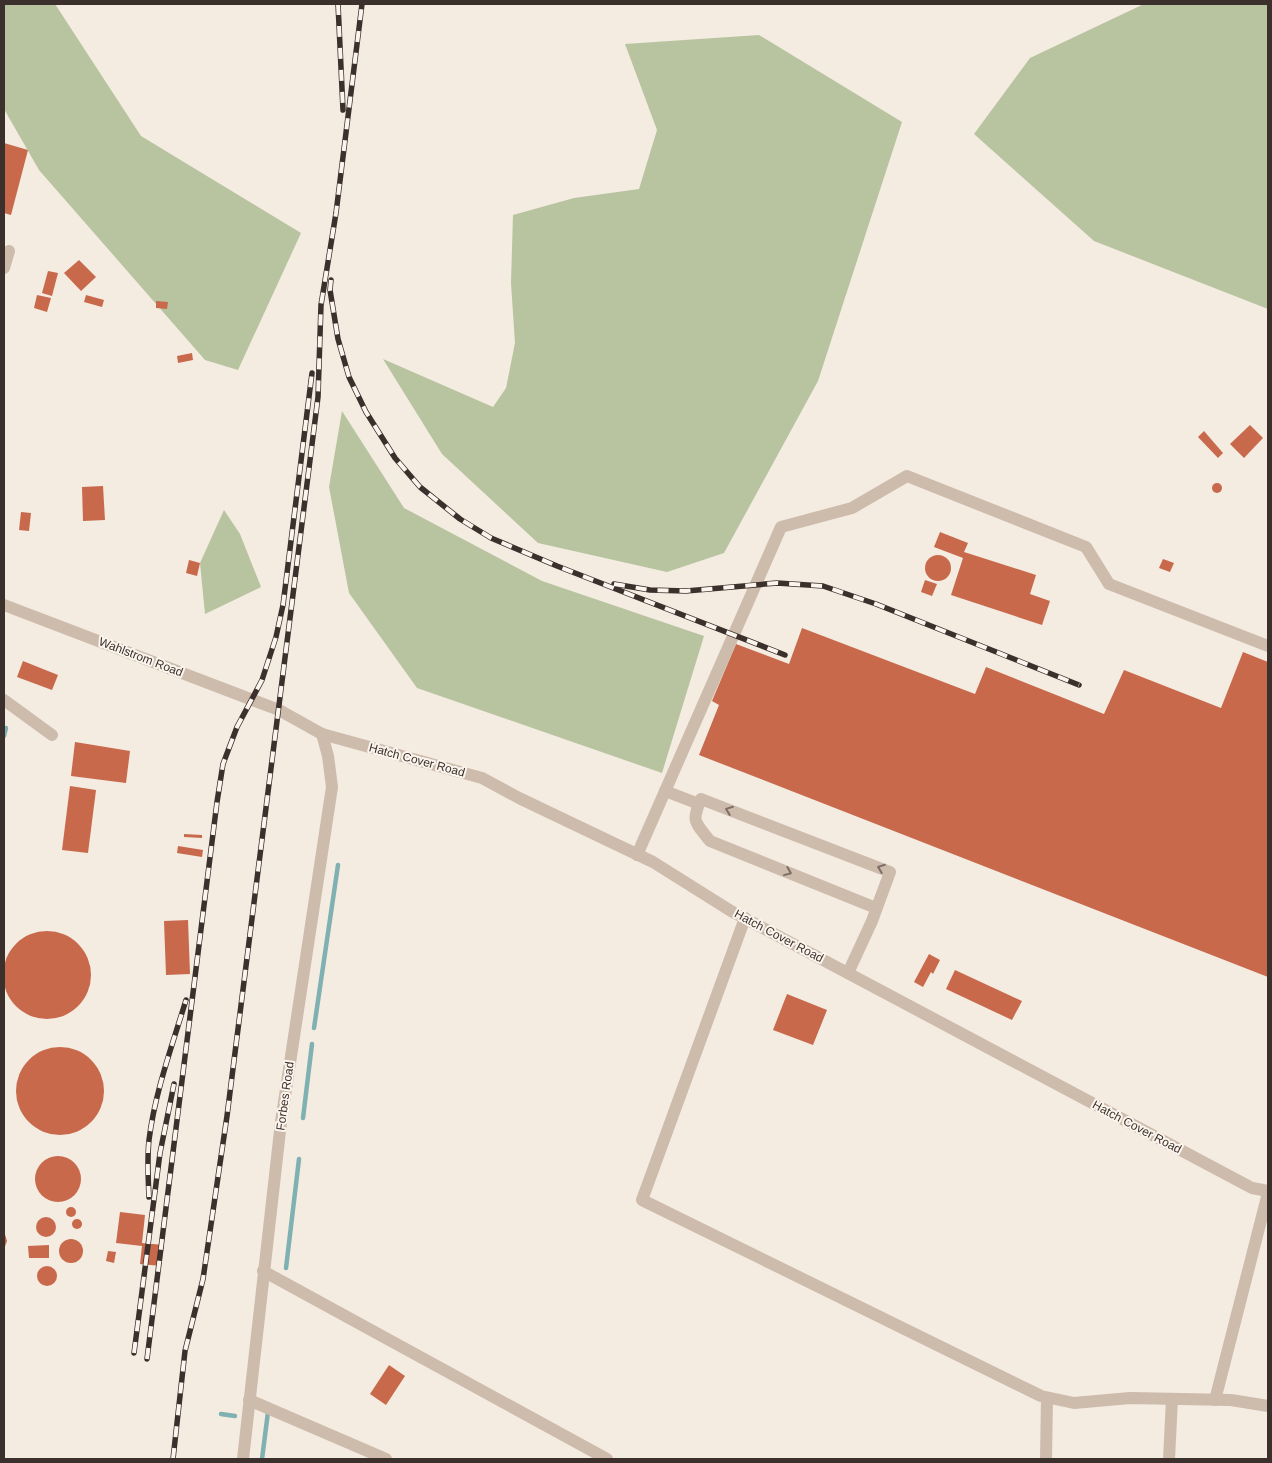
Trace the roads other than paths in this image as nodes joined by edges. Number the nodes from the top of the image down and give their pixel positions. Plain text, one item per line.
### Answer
1 (9, 251) dead end
2 (4, 268) edge
3 (4, 605) edge
4 (1268, 646) edge
5 (4, 700) edge
6 (279, 710) joint
7 (322, 734) junction
8 (52, 735) dead end
9 (665, 790) junction
10 (698, 804) junction
11 (637, 855) junction
12 (876, 908) junction
13 (745, 918) junction
14 (848, 973) junction
15 (1268, 1192) edge
16 (263, 1271) junction
17 (1047, 1398) junction
18 (1172, 1399) junction
19 (249, 1400) junction
20 (1215, 1400) junction
21 (1268, 1406) edge
22 (243, 1459) edge
23 (386, 1459) edge
24 (607, 1459) edge
25 (1046, 1459) edge
26 (1169, 1459) edge

1 - 2 street
3 - 6 street, Wahlstrom Road
4 - 9 street
5 - 8 street
6 - 7 street, Hatch Cover Road
7 - 11 street, Hatch Cover Road
7 - 16 street, Forbes Road
9 - 10 street
9 - 11 street
10 -> 12 street
12 -> 10 street
11 - 13 street, Hatch Cover Road
12 - 14 street
13 - 14 street, Hatch Cover Road
13 - 17 street
14 - 15 street, Hatch Cover Road
15 - 20 street
16 - 19 street, Forbes Road
16 - 24 street
17 - 18 street
17 - 25 street
18 - 20 street
18 - 26 street
19 - 22 street, Forbes Road
19 - 23 street
20 - 21 street

